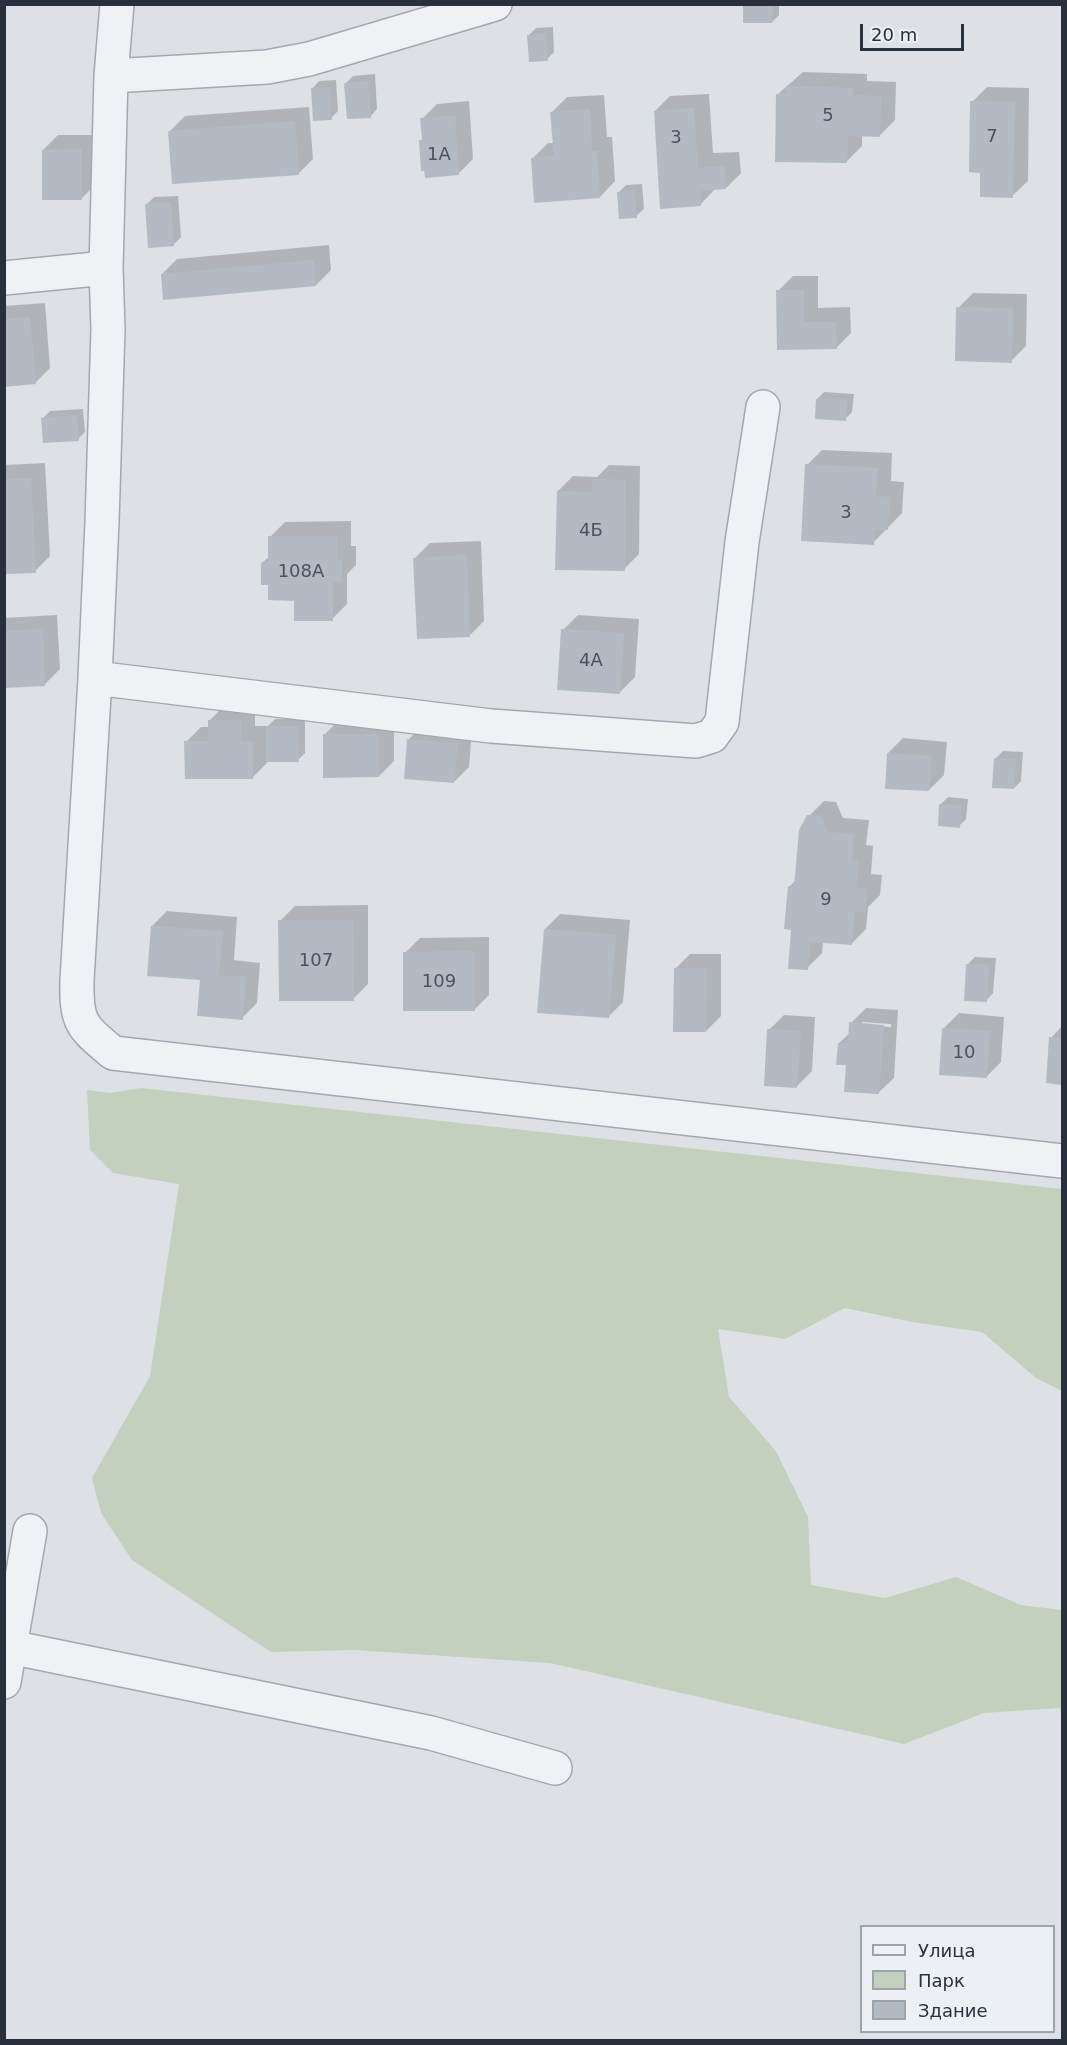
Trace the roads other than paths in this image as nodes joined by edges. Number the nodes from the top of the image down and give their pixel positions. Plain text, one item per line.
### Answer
1 (117, 4) edge
2 (495, 4) edge
3 (111, 76) junction
4 (106, 268) junction
5 (4, 278) edge
6 (763, 407) dead end
7 (95, 678) junction
8 (1062, 1161) edge
9 (30, 1531) dead end
10 (10, 1647) junction
11 (4, 1682) edge
12 (555, 1768) dead end

1 - 3 street
2 - 3 street
3 - 4 street
4 - 5 street
4 - 7 street
6 - 7 street
7 - 8 street
9 - 10 street
10 - 11 street
10 - 12 street

